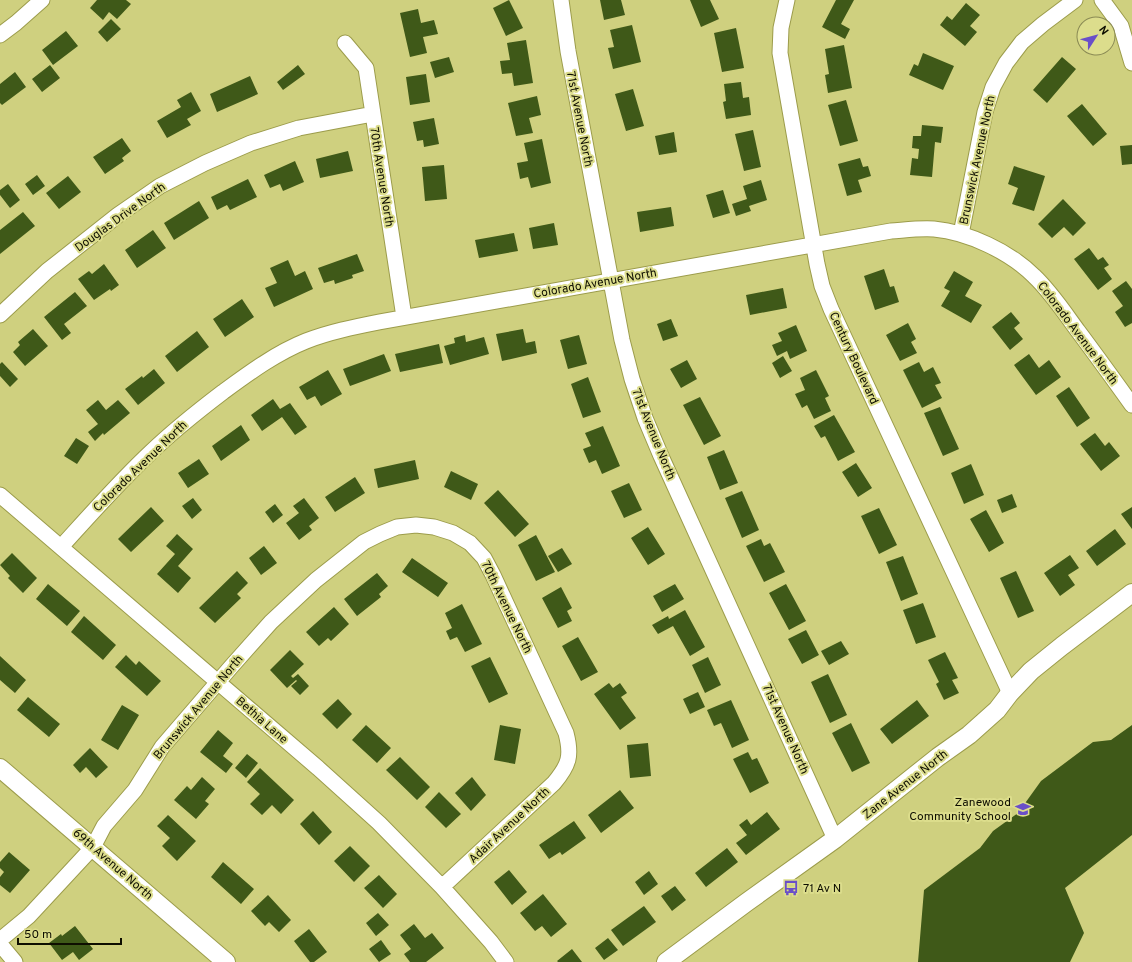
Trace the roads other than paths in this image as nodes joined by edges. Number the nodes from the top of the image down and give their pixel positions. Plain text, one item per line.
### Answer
1 (42, 0) edge
2 (561, 0) edge
3 (786, 0) edge
4 (1075, 0) edge
5 (1102, 0) edge
6 (0, 35) edge
7 (345, 43) dead end
8 (1132, 63) edge
9 (373, 114) junction
10 (961, 234) junction
11 (813, 245) junction
12 (611, 281) junction
13 (0, 315) edge
14 (404, 317) junction
15 (1132, 404) edge
16 (0, 495) edge
17 (364, 542) joint
18 (60, 546) junction
19 (1132, 593) edge
20 (217, 682) junction
21 (1010, 693) junction
22 (569, 758) joint
23 (0, 768) edge
24 (835, 839) junction
25 (93, 847) junction
26 (442, 887) junction
27 (0, 940) edge
28 (0, 944) edge
29 (15, 962) edge
30 (226, 962) edge
31 (506, 962) edge
32 (666, 962) edge

1 - 6 street
2 - 12 street, 71st Avenue North
3 - 11 street, Century Boulevard
4 - 10 street, Brunswick Avenue North
5 - 8 street
7 - 9 street, 70th Avenue North
9 - 13 street, Douglas Drive North
9 - 14 street, 70th Avenue North
10 - 11 street, Colorado Avenue North
10 - 15 street, Colorado Avenue North
11 - 12 street, Colorado Avenue North
11 - 21 street, Century Boulevard
12 - 14 street, Colorado Avenue North
12 - 24 street, 71st Avenue North
14 - 18 street, Colorado Avenue North
16 - 18 street, Bethia Lane
17 - 20 street, Brunswick Avenue North
17 - 22 street, 70th Avenue North
18 - 20 street, Bethia Lane
19 - 21 street, Zane Avenue North
20 - 25 street, Brunswick Avenue North
20 - 26 street, Bethia Lane
21 - 24 street, Zane Avenue North
22 - 26 street, Adair Avenue North
23 - 25 street, 69th Avenue North
24 - 32 street, Zane Avenue North
25 - 27 street, Brunswick Avenue North
25 - 30 street, 69th Avenue North
26 - 31 street, Bethia Lane
28 - 29 street

